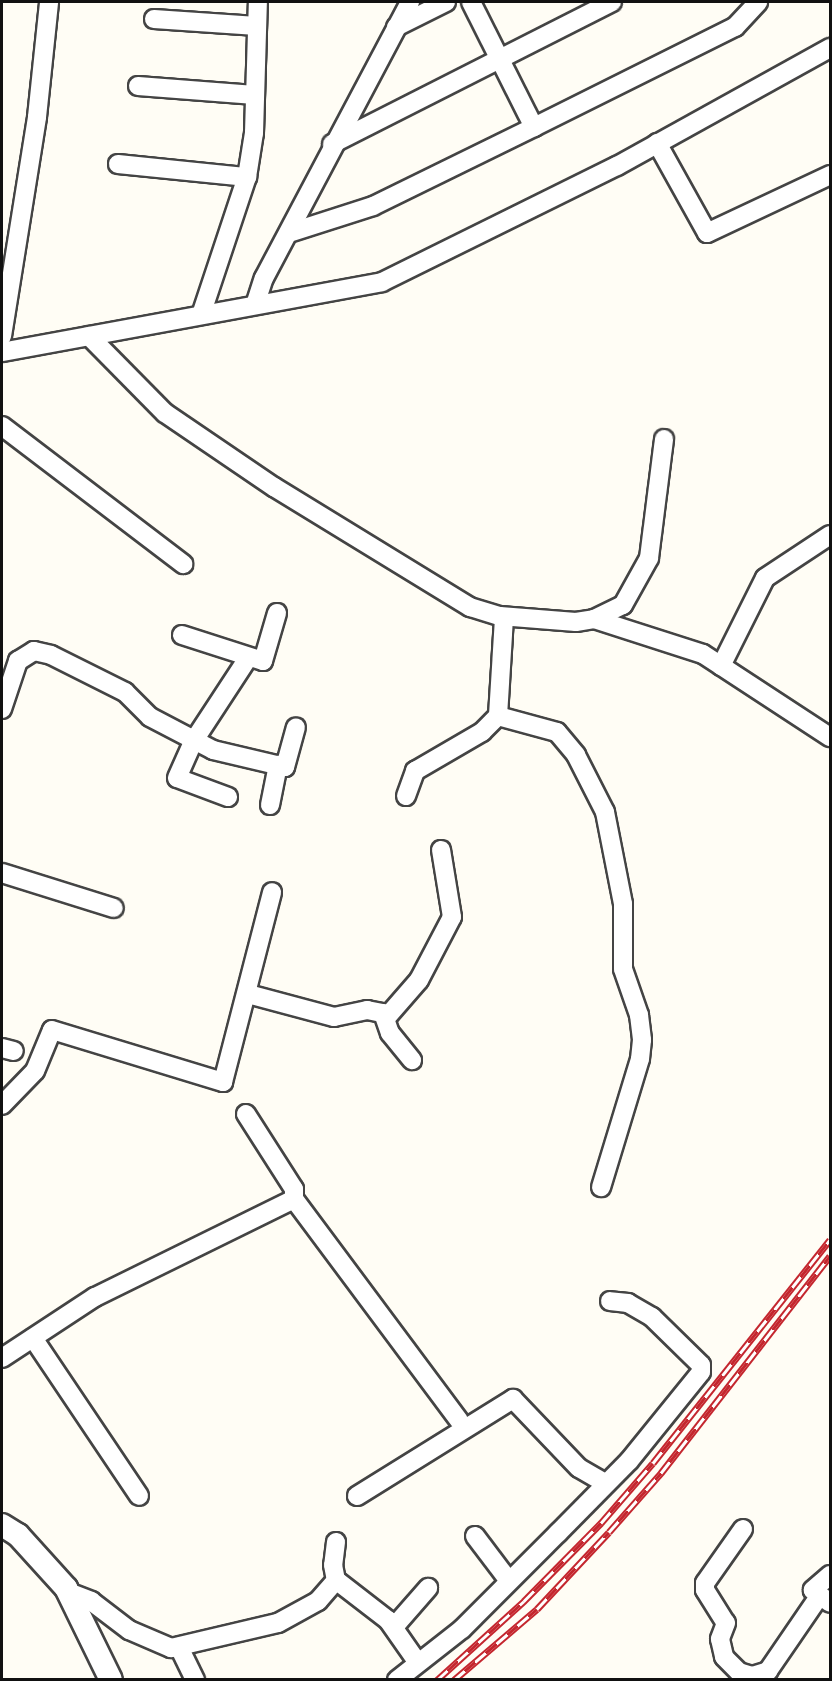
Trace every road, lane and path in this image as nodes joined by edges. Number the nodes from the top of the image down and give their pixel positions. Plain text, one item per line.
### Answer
1 (49, 2) edge
2 (258, 2) edge
3 (410, 2) edge
4 (446, 2) edge
5 (471, 2) edge
6 (612, 2) edge
7 (758, 2) edge
8 (154, 19) dead end
9 (257, 26) junction
10 (396, 27) junction
11 (831, 48) edge
12 (498, 60) junction
13 (138, 86) dead end
14 (255, 95) junction
15 (534, 127) junction
16 (657, 143) junction
17 (332, 144) junction
18 (118, 164) dead end
19 (831, 175) edge
20 (247, 177) junction
21 (289, 233) junction
22 (255, 305) junction
23 (201, 315) junction
24 (2, 336) edge
25 (89, 336) junction
26 (2, 352) edge
27 (2, 426) edge
28 (664, 439) dead end
29 (831, 535) edge
30 (183, 564) dead end
31 (278, 613) dead end
32 (504, 617) junction
33 (594, 619) junction
34 (182, 635) dead end
35 (248, 658) junction
36 (722, 666) junction
37 (2, 709) edge
38 (498, 716) junction
39 (296, 727) dead end
40 (831, 737) edge
41 (193, 742) junction
42 (278, 765) junction
43 (406, 796) dead end
44 (228, 797) dead end
45 (270, 805) dead end
46 (441, 850) dead end
47 (2, 873) edge
48 (272, 892) dead end
49 (114, 908) dead end
50 (248, 994) junction
51 (386, 1018) junction
52 (412, 1060) dead end
53 (2, 1105) edge
54 (246, 1114) dead end
55 (601, 1187) dead end
56 (294, 1199) junction
57 (610, 1301) dead end
58 (33, 1338) junction
59 (2, 1358) edge
60 (459, 1420) dead end
61 (605, 1483) junction
62 (139, 1496) dead end
63 (357, 1496) dead end
64 (2, 1526) edge
65 (744, 1529) dead end
66 (475, 1536) dead end
67 (336, 1542) dead end
68 (831, 1575) edge
69 (336, 1580) junction
70 (508, 1581) junction
71 (428, 1588) dead end
72 (68, 1592) junction
73 (825, 1599) edge
74 (394, 1627) junction
75 (179, 1647) junction
76 (418, 1663) junction
77 (111, 1680) edge
78 (195, 1680) edge
79 (397, 1680) edge

1 - 24 street
2 - 9 street
3 - 10 street
4 - 10 street
5 - 12 street
6 - 12 street
7 - 15 street
8 - 9 street
9 - 14 street
10 - 17 street
11 - 16 street
12 - 15 street
12 - 17 street
13 - 14 street
14 - 20 street
15 - 21 street
16 - 19 street
16 - 22 street
17 - 21 street
18 - 20 street
20 - 23 street
21 - 22 street
22 - 23 street
23 - 25 street
25 - 26 street
25 - 32 street
27 - 30 street
28 - 33 street
29 - 36 street
31 - 35 street
32 - 33 street
32 - 38 street
33 - 36 street
34 - 35 street
35 - 41 street
36 - 40 street
37 - 41 street
38 - 43 street
38 - 55 street
39 - 42 street
41 - 42 street
41 - 44 street
42 - 45 street
46 - 51 street
47 - 49 street
48 - 50 street
50 - 51 street
50 - 53 street
51 - 52 street
54 - 56 street
56 - 58 street
56 - 60 street
57 - 61 street
58 - 59 street
58 - 62 street
61 - 63 street
61 - 70 street
64 - 72 street
65 - 73 street
66 - 70 street
67 - 69 street
68 - 73 street
69 - 74 street
69 - 75 street
70 - 76 street
71 - 74 street
72 - 75 street
72 - 77 street
74 - 76 street
75 - 78 street
76 - 79 street

